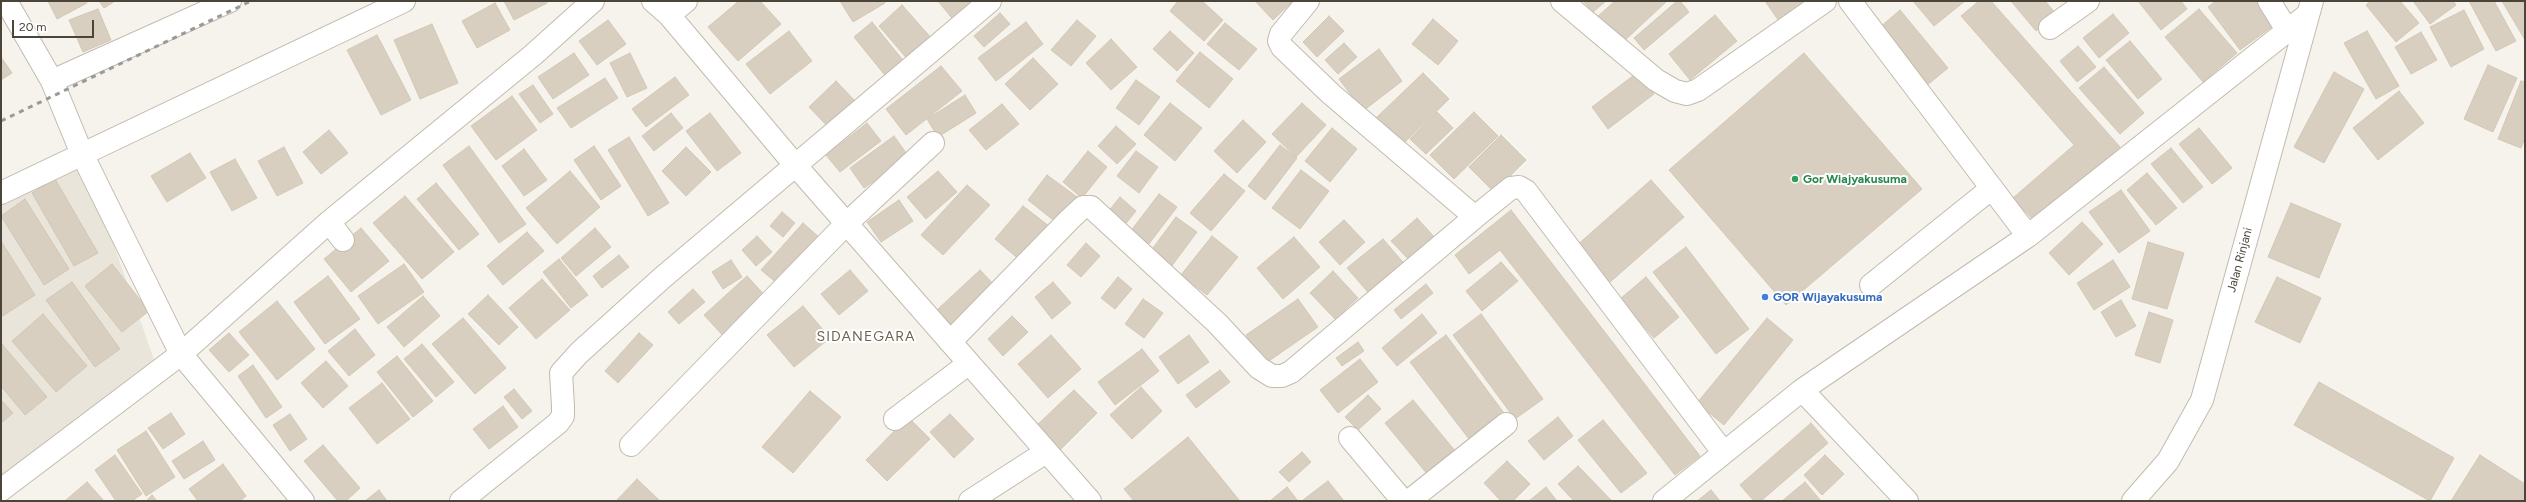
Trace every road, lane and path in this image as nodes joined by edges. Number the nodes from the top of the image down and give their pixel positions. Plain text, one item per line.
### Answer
1 (6, 1) edge
2 (230, 1) edge
3 (404, 1) edge
4 (593, 1) edge
5 (653, 1) edge
6 (686, 1) edge
7 (990, 1) edge
8 (1308, 1) edge
9 (1562, 1) edge
10 (1825, 1) edge
11 (2088, 1) edge
12 (2269, 1) edge
13 (1859, 5) edge
14 (2309, 8) edge
15 (669, 15) junction
16 (2050, 28) dead end
17 (2286, 30) junction
18 (52, 81) junction
19 (933, 143) dead end
20 (82, 154) junction
21 (796, 166) junction
22 (1992, 188) junction
23 (1, 193) edge
24 (1475, 217) junction
25 (329, 222) junction
26 (846, 224) junction
27 (2028, 236) junction
28 (343, 240) dead end
29 (1871, 285) dead end
30 (950, 342) junction
31 (181, 354) junction
32 (968, 364) junction
33 (1802, 390) junction
34 (895, 419) dead end
35 (1506, 424) dead end
36 (1350, 438) dead end
37 (631, 444) dead end
38 (1046, 452) junction
39 (1724, 452) junction
40 (1, 490) edge
41 (1902, 500) edge
42 (303, 501) edge
43 (461, 501) edge
44 (970, 501) edge
45 (1090, 501) edge
46 (1403, 501) edge
47 (1409, 501) edge
48 (1664, 501) edge
49 (2133, 501) edge

1 - 18 street
2 - 18 street
3 - 20 street
4 - 25 street
5 - 15 street
6 - 15 street
7 - 21 street
8 - 24 street
9 - 10 street
11 - 16 street
12 - 17 street
13 - 22 street
14 - 17 street
14 - 49 street, Jalan Rinjani
15 - 21 street
17 - 27 street
18 - 20 street
19 - 26 street
20 - 23 street
20 - 31 street
21 - 26 street
21 - 43 street
22 - 27 street
22 - 29 street
24 - 30 street
24 - 39 street
25 - 28 street
25 - 31 street
26 - 30 street
26 - 37 street
27 - 33 street
30 - 32 street
31 - 40 street
31 - 42 street
32 - 34 street
32 - 38 street
33 - 39 street
33 - 41 street
35 - 47 street
36 - 46 street
38 - 44 street
38 - 45 street
39 - 48 street

